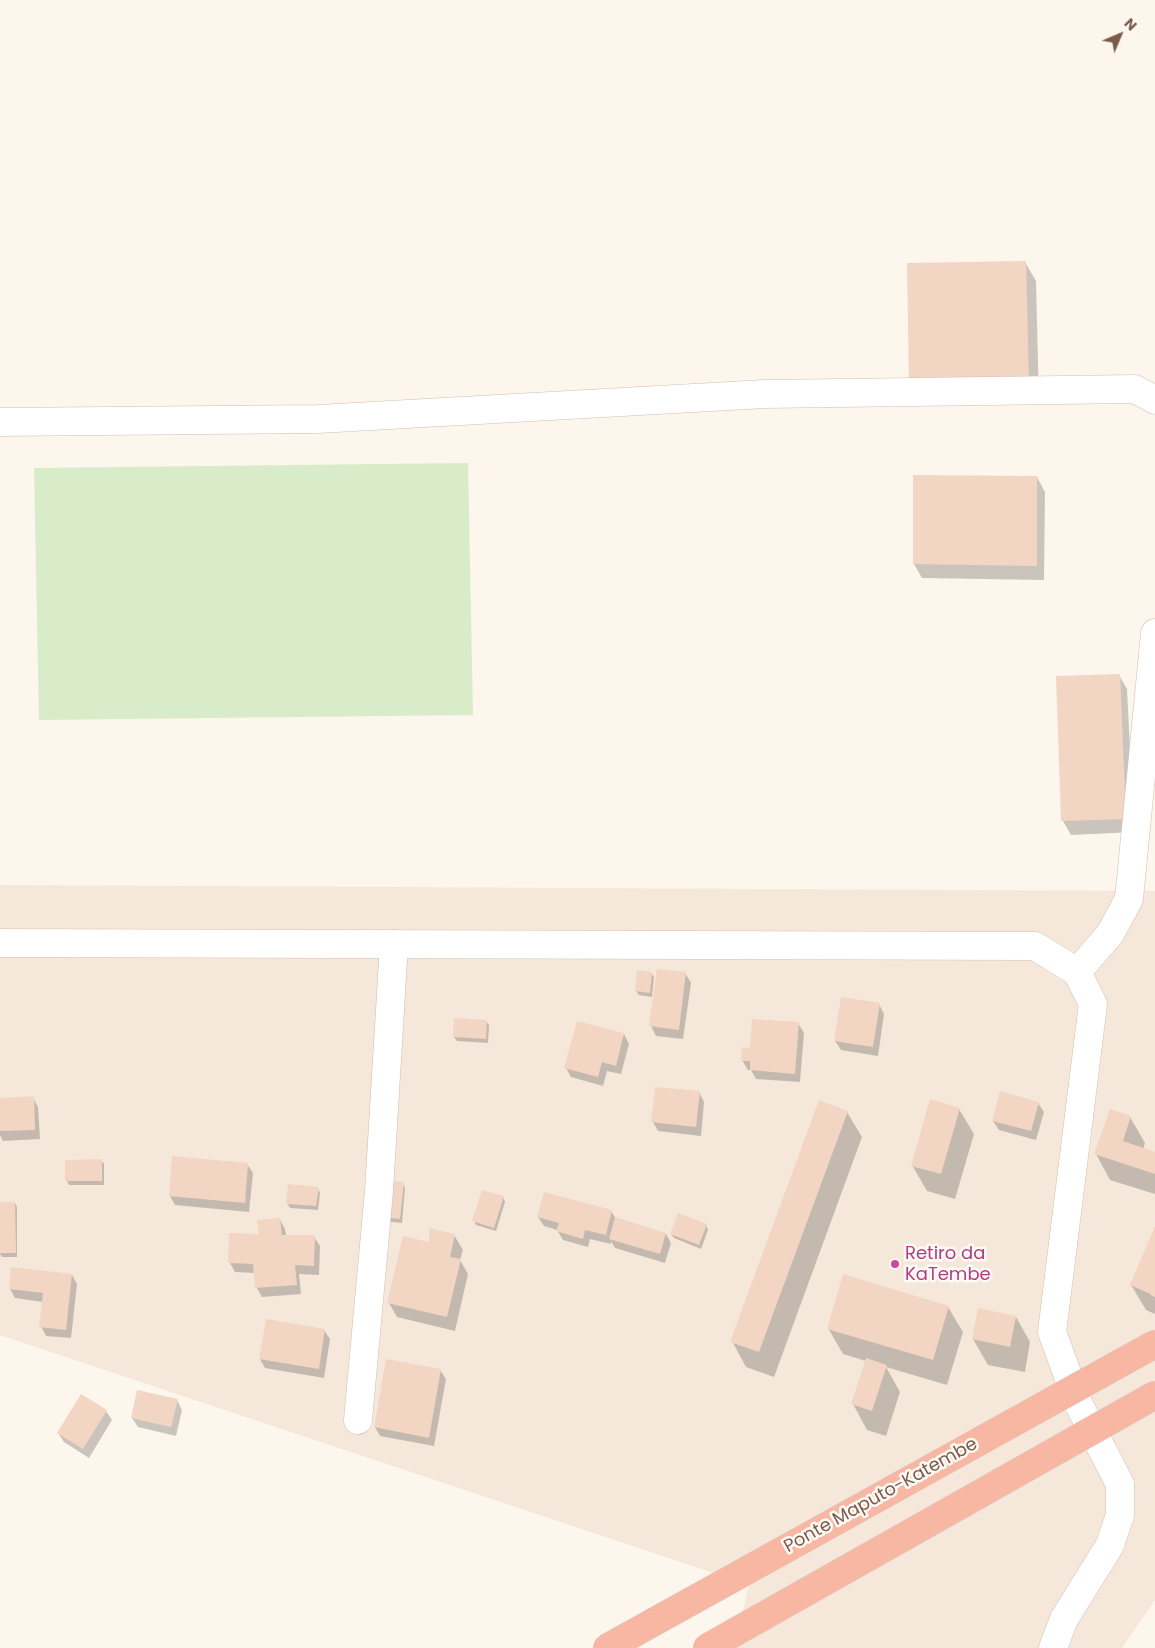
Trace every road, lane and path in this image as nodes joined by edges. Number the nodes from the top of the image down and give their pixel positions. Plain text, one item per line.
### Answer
1 (1155, 400) edge
2 (0, 422) edge
3 (1155, 633) edge
4 (0, 943) edge
5 (394, 944) junction
6 (1078, 972) junction
7 (1155, 1344) edge
8 (1155, 1395) edge
9 (358, 1420) dead end
10 (608, 1648) edge
11 (707, 1648) edge
12 (1053, 1648) edge

1 - 2 street
3 - 6 street
4 - 5 street
5 - 6 street
5 - 9 street
6 - 12 street
7 - 10 highway, Ponte Maputo-Katembe, bridge
8 - 11 highway, bridge

